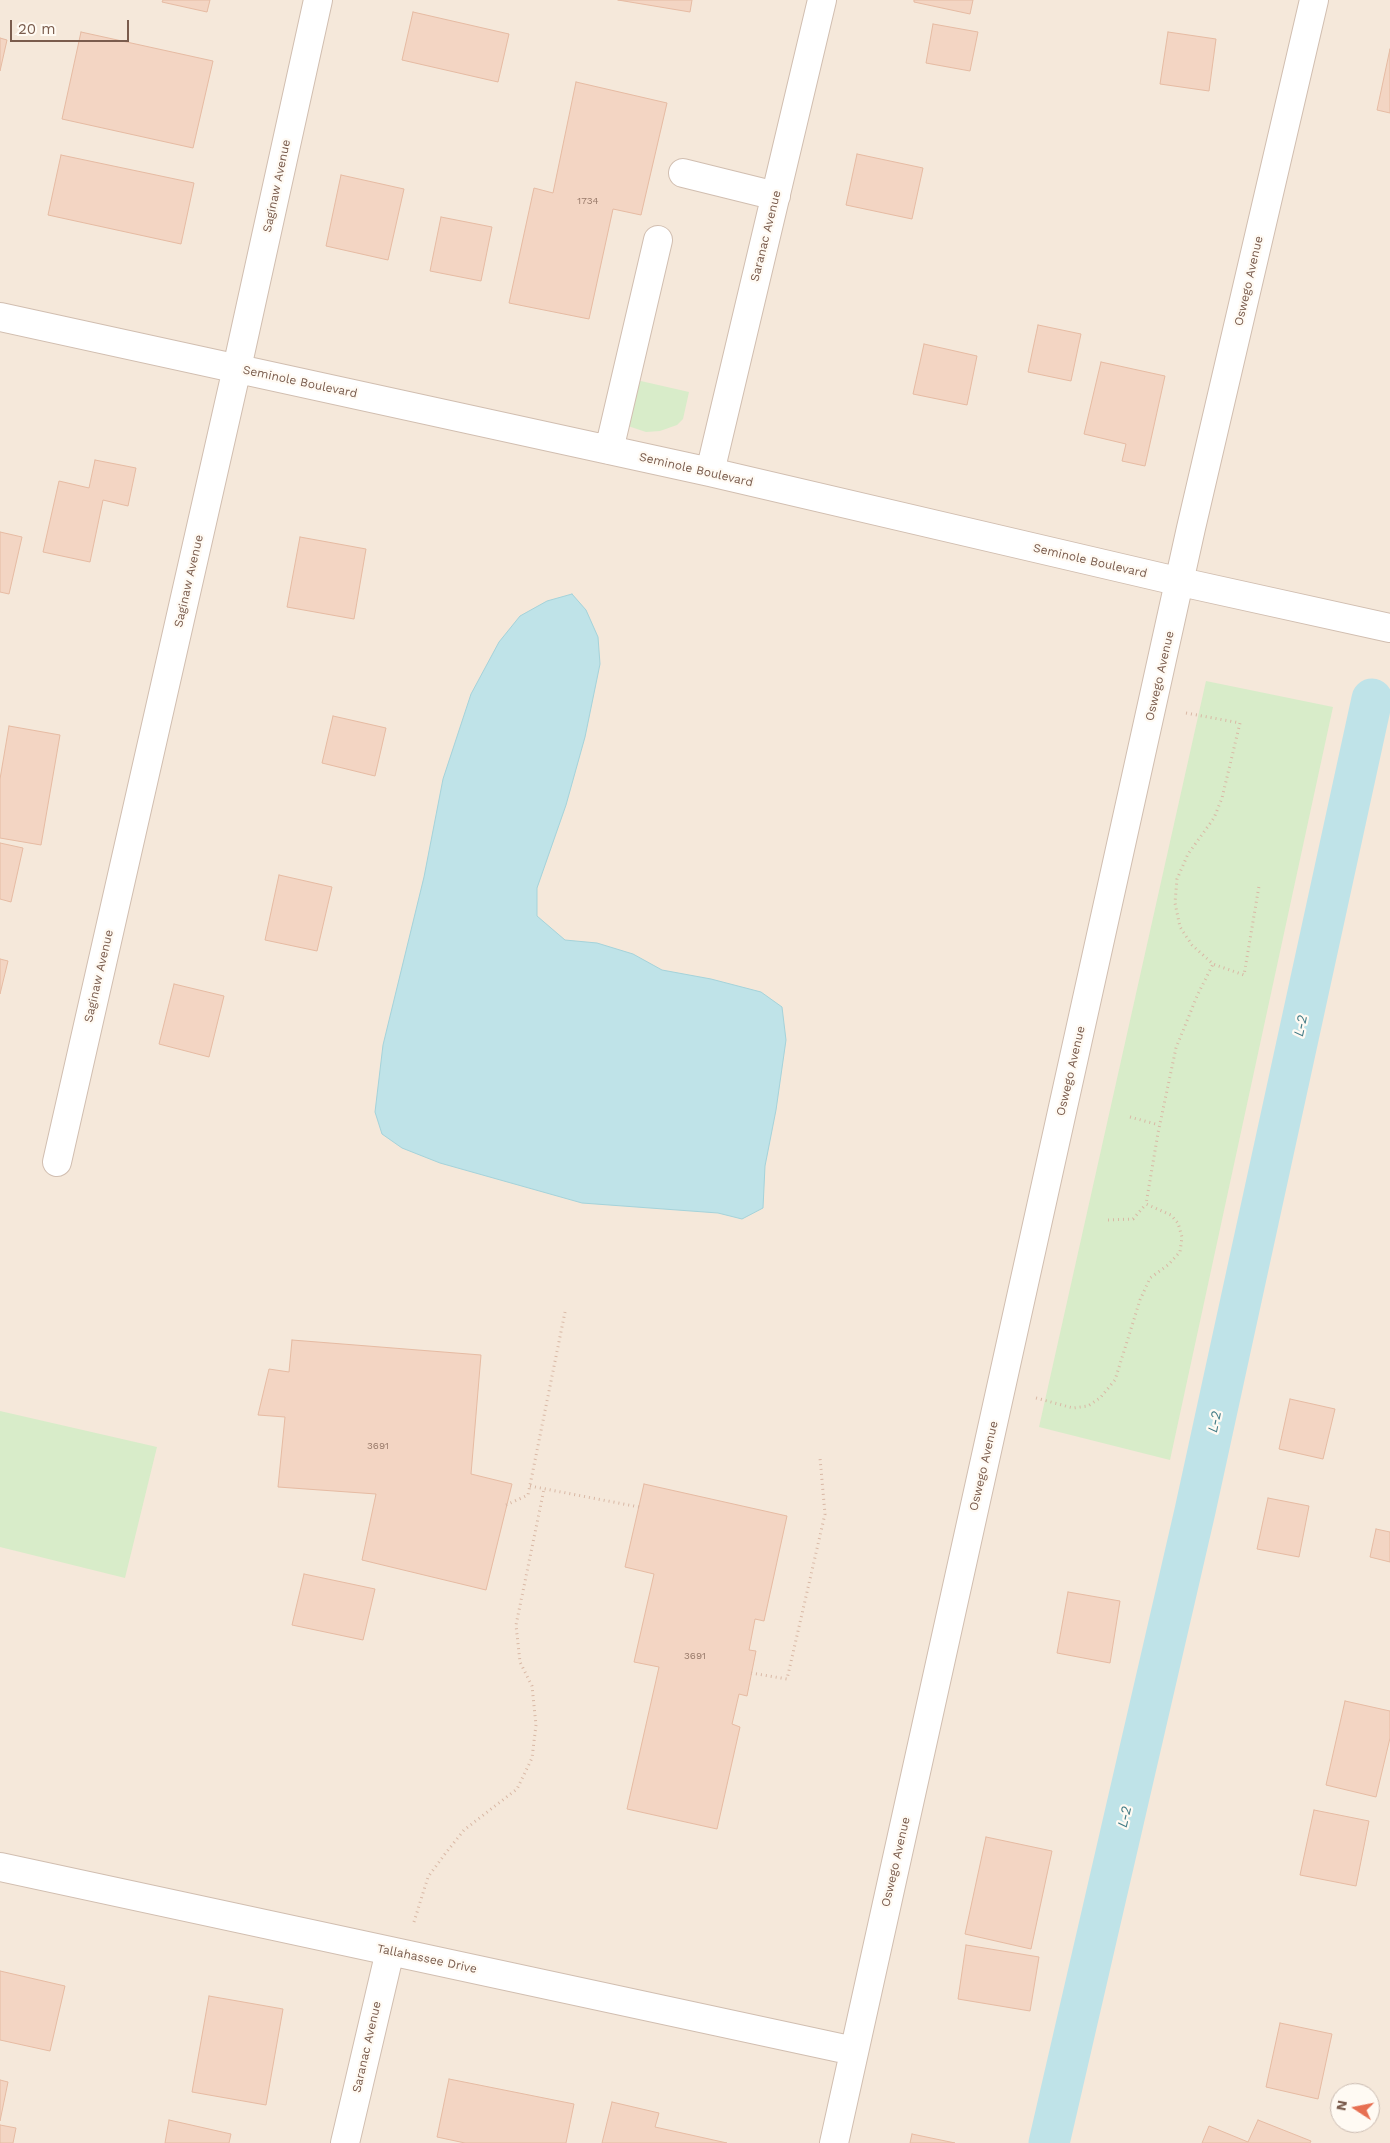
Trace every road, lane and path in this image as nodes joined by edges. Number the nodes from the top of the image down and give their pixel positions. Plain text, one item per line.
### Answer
1 (318, 0) edge
2 (822, 0) edge
3 (1314, 0) edge
4 (683, 173) dead end
5 (776, 196) junction
6 (658, 240) dead end
7 (0, 318) edge
8 (237, 368) junction
9 (609, 450) junction
10 (710, 472) junction
11 (1181, 582) junction
12 (1390, 628) edge
13 (1186, 713) dead end
14 (1259, 886) dead end
15 (1213, 964) junction
16 (1130, 1117) dead end
17 (1160, 1125) junction
18 (57, 1162) dead end
19 (1146, 1204) junction
20 (1108, 1220) dead end
21 (565, 1312) dead end
22 (1036, 1398) dead end
23 (820, 1458) dead end
24 (530, 1486) junction
25 (544, 1488) junction
26 (506, 1505) dead end
27 (639, 1507) dead end
28 (751, 1673) dead end
29 (0, 1867) edge
30 (398, 1953) junction
31 (854, 2051) junction
32 (345, 2143) edge
33 (834, 2143) edge

1 - 8 street, Saginaw Avenue
2 - 5 street, Saranac Avenue
3 - 11 street, Oswego Avenue
4 - 5 street
5 - 10 street, Saranac Avenue
6 - 9 street
7 - 8 street, Seminole Boulevard
8 - 9 street, Seminole Boulevard
8 - 18 street, Saginaw Avenue
9 - 10 street, Seminole Boulevard
10 - 11 street, Seminole Boulevard
11 - 12 street, Seminole Boulevard
11 - 31 street, Oswego Avenue
13 - 15 path
14 - 15 path
15 - 17 path
16 - 17 path
17 - 19 path
19 - 20 path
19 - 22 path
21 - 24 path
23 - 28 path
24 - 25 path
24 - 26 path
25 - 27 path
25 - 30 path
29 - 30 street, Tallahassee Drive
30 - 31 street, Tallahassee Drive
30 - 32 street, Saranac Avenue
31 - 33 street, Oswego Avenue

